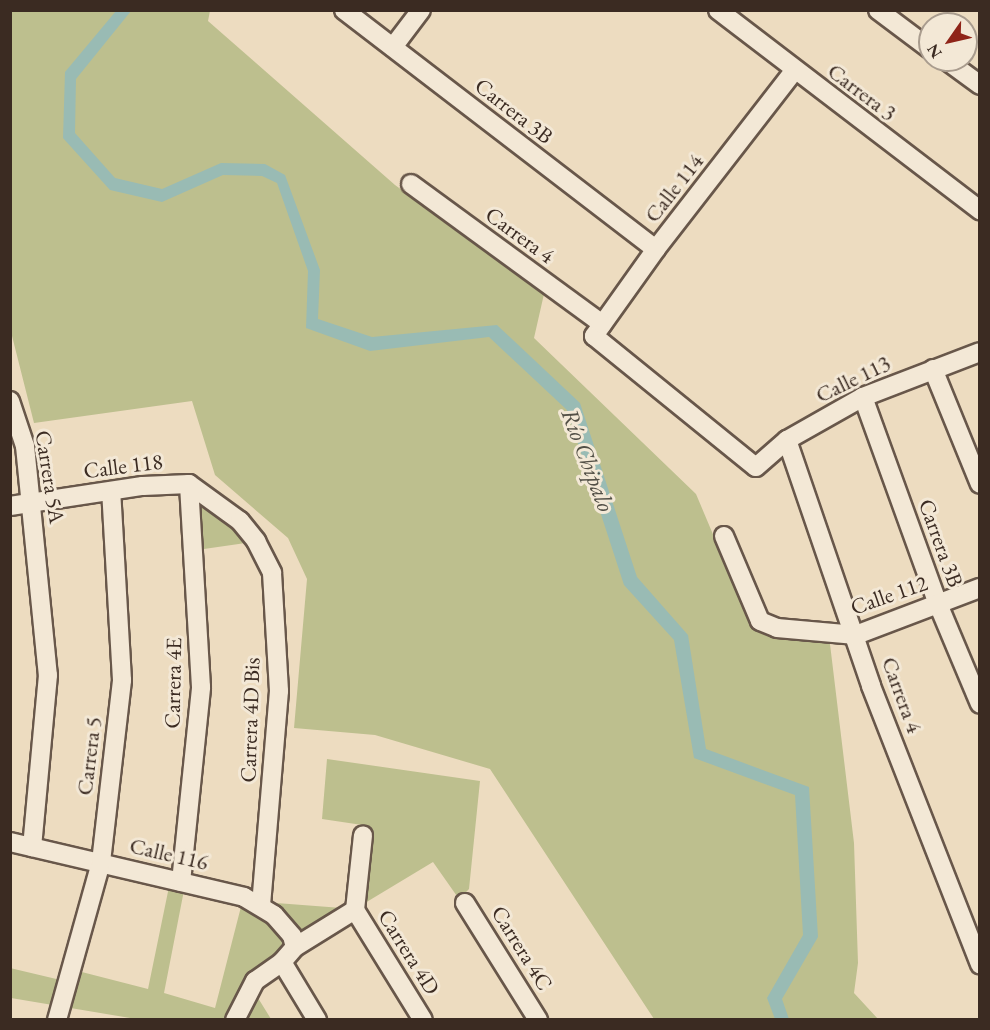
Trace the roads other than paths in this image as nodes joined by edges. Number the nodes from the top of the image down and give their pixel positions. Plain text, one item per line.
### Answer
1 (345, 10) edge
2 (421, 10) edge
3 (718, 10) edge
4 (878, 10) edge
5 (918, 39) edge
6 (393, 47) junction
7 (795, 71) junction
8 (962, 72) edge
9 (980, 85) edge
10 (411, 184) dead end
11 (980, 210) edge
12 (656, 249) junction
13 (598, 330) junction
14 (980, 352) edge
15 (933, 369) junction
16 (862, 397) junction
17 (10, 401) edge
18 (787, 440) junction
19 (756, 466) joint
20 (189, 484) junction
21 (980, 484) edge
22 (111, 491) junction
23 (32, 502) junction
24 (10, 506) edge
25 (724, 536) dead end
26 (256, 541) joint
27 (980, 588) edge
28 (938, 604) junction
29 (856, 635) junction
30 (980, 704) edge
31 (363, 835) dead end
32 (10, 842) edge
33 (32, 847) junction
34 (101, 862) junction
35 (182, 882) junction
36 (465, 903) dead end
37 (261, 905) junction
38 (355, 910) junction
39 (295, 947) junction
40 (282, 962) junction
41 (980, 964) edge
42 (57, 1020) edge
43 (235, 1020) edge
44 (317, 1020) edge
45 (423, 1020) edge
46 (538, 1020) edge

1 - 6 street, Carrera 3B
2 - 6 street
3 - 7 street, Carrera 3
4 - 5 street
6 - 12 street, Carrera 3B
7 - 11 street, Carrera 3
7 - 12 street, Calle 114
8 - 9 street
10 - 13 street, Carrera 4
12 - 13 street, Calle 114
13 - 19 street, Carrera 4
14 - 15 street, Calle 113
15 - 16 street, Calle 113
15 - 21 street
16 - 18 street, Calle 113
16 - 28 street, Carrera 3B
17 - 23 street, Carrera 5A
18 - 19 street, Calle 113
18 - 29 street, Carrera 4
20 - 22 street, Calle 118
20 - 26 street, Calle 118
20 - 35 street, Carrera 4E
22 - 23 street, Calle 118
22 - 34 street, Carrera 5
23 - 24 street, Calle 118
23 - 33 street, Carrera 5A
25 - 29 street, Calle 112
26 - 37 street, Carrera 4D Bis
27 - 28 street, Calle 112
28 - 29 street, Calle 112
28 - 30 street, Carrera 3B
29 - 41 street, Carrera 4
31 - 38 street
32 - 33 street, Calle 116
33 - 34 street, Calle 116
34 - 35 street, Calle 116
34 - 42 street, Carrera 5
35 - 37 street, Calle 116
36 - 46 street, Carrera 4C
37 - 39 street, Calle 116
38 - 39 street
38 - 45 street, Carrera 4D
39 - 40 street
40 - 43 street
40 - 44 street

